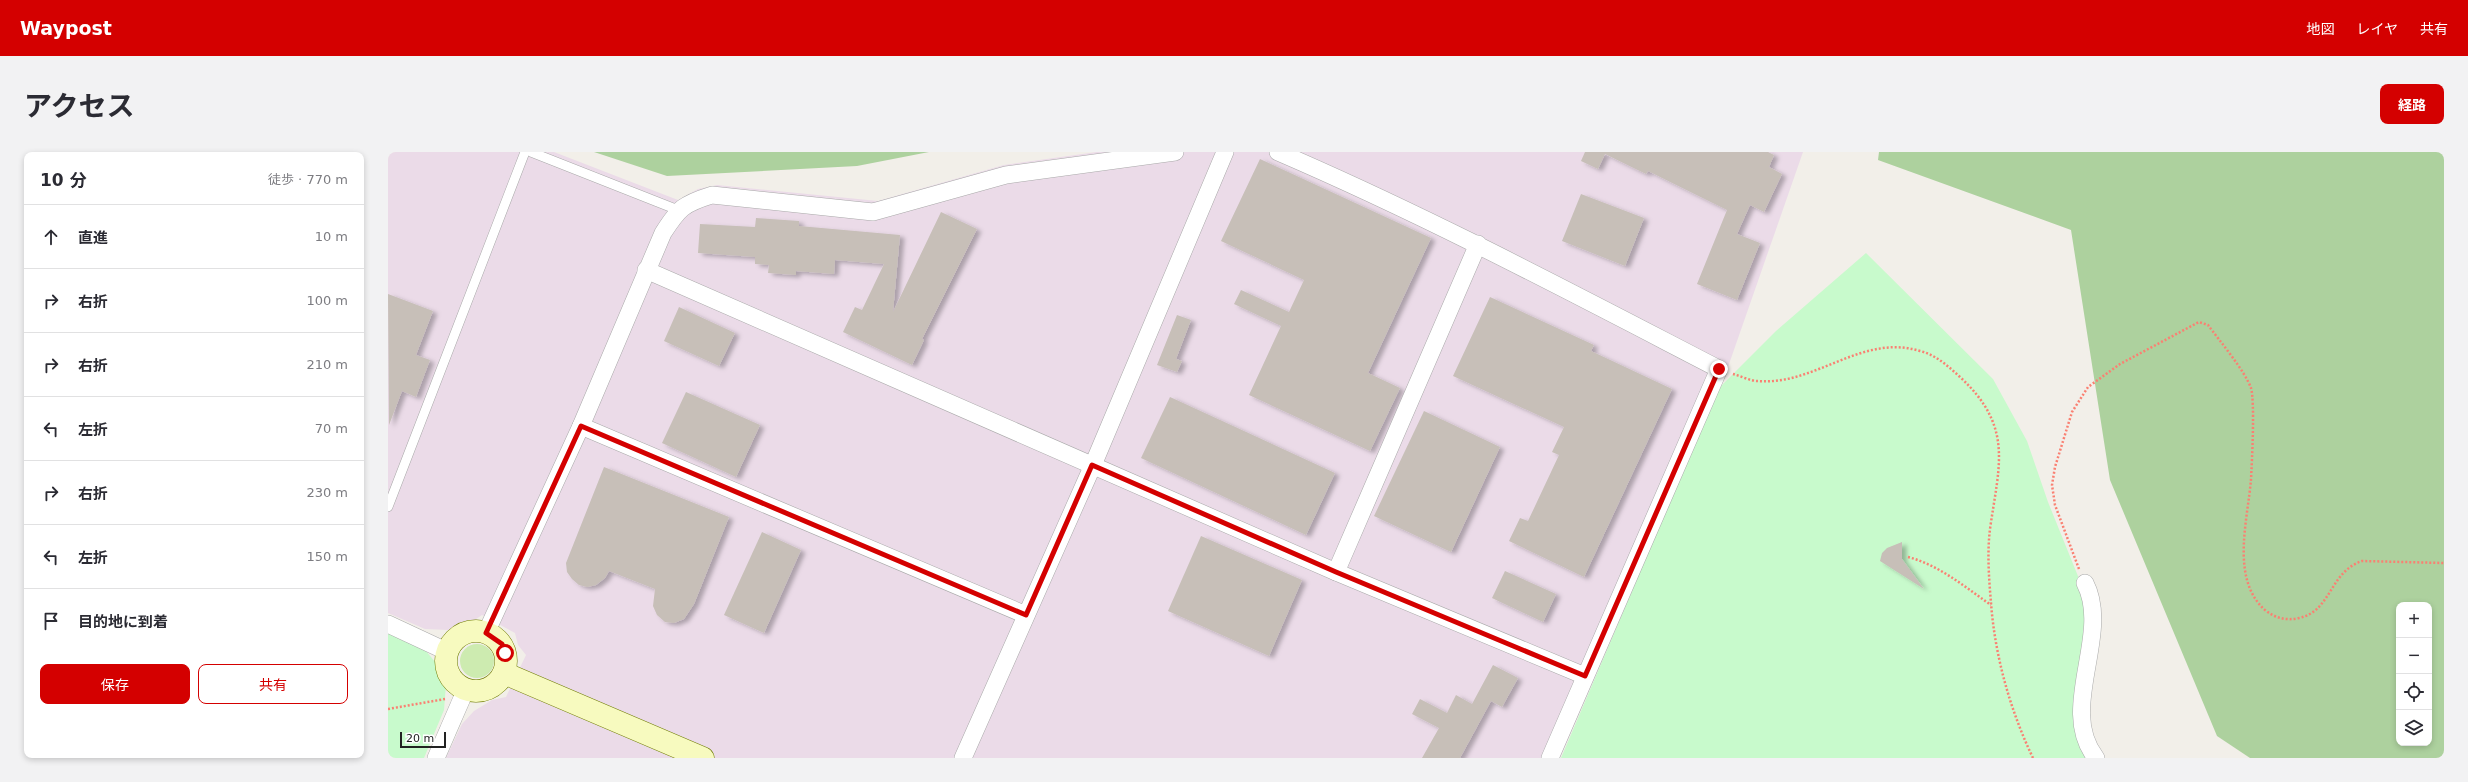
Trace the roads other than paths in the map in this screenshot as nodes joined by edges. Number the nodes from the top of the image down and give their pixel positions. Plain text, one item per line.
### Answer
1 (525, 152) edge
2 (531, 152) edge
3 (1175, 152) edge
4 (1225, 152) edge
5 (1278, 152) edge
6 (678, 210) junction
7 (1478, 244) junction
8 (646, 270) junction
9 (581, 426) junction
10 (1092, 465) junction
11 (388, 506) edge
12 (1336, 572) junction
13 (2086, 583) road end
14 (1026, 615) junction
15 (388, 624) edge
16 (486, 633) junction
17 (448, 652) junction
18 (504, 672) junction
19 (1585, 676) junction
20 (465, 692) junction
21 (436, 758) edge
22 (702, 758) edge
23 (963, 758) edge
24 (1550, 758) edge
25 (2096, 758) edge

1 - 11 lane
2 - 6 lane
3 - 6 street
4 - 10 street
5 - 7 street
6 - 8 street
7 - 12 street
7 - 19 street
8 - 9 street
8 - 10 street
9 - 14 street
9 - 16 street
10 - 12 street
10 - 14 street
12 - 19 street
13 - 25 street
14 - 23 street
15 - 17 street
16 - 17 street
16 - 18 street
17 - 20 street
18 - 20 street
18 - 22 street
19 - 24 street
20 - 21 street

